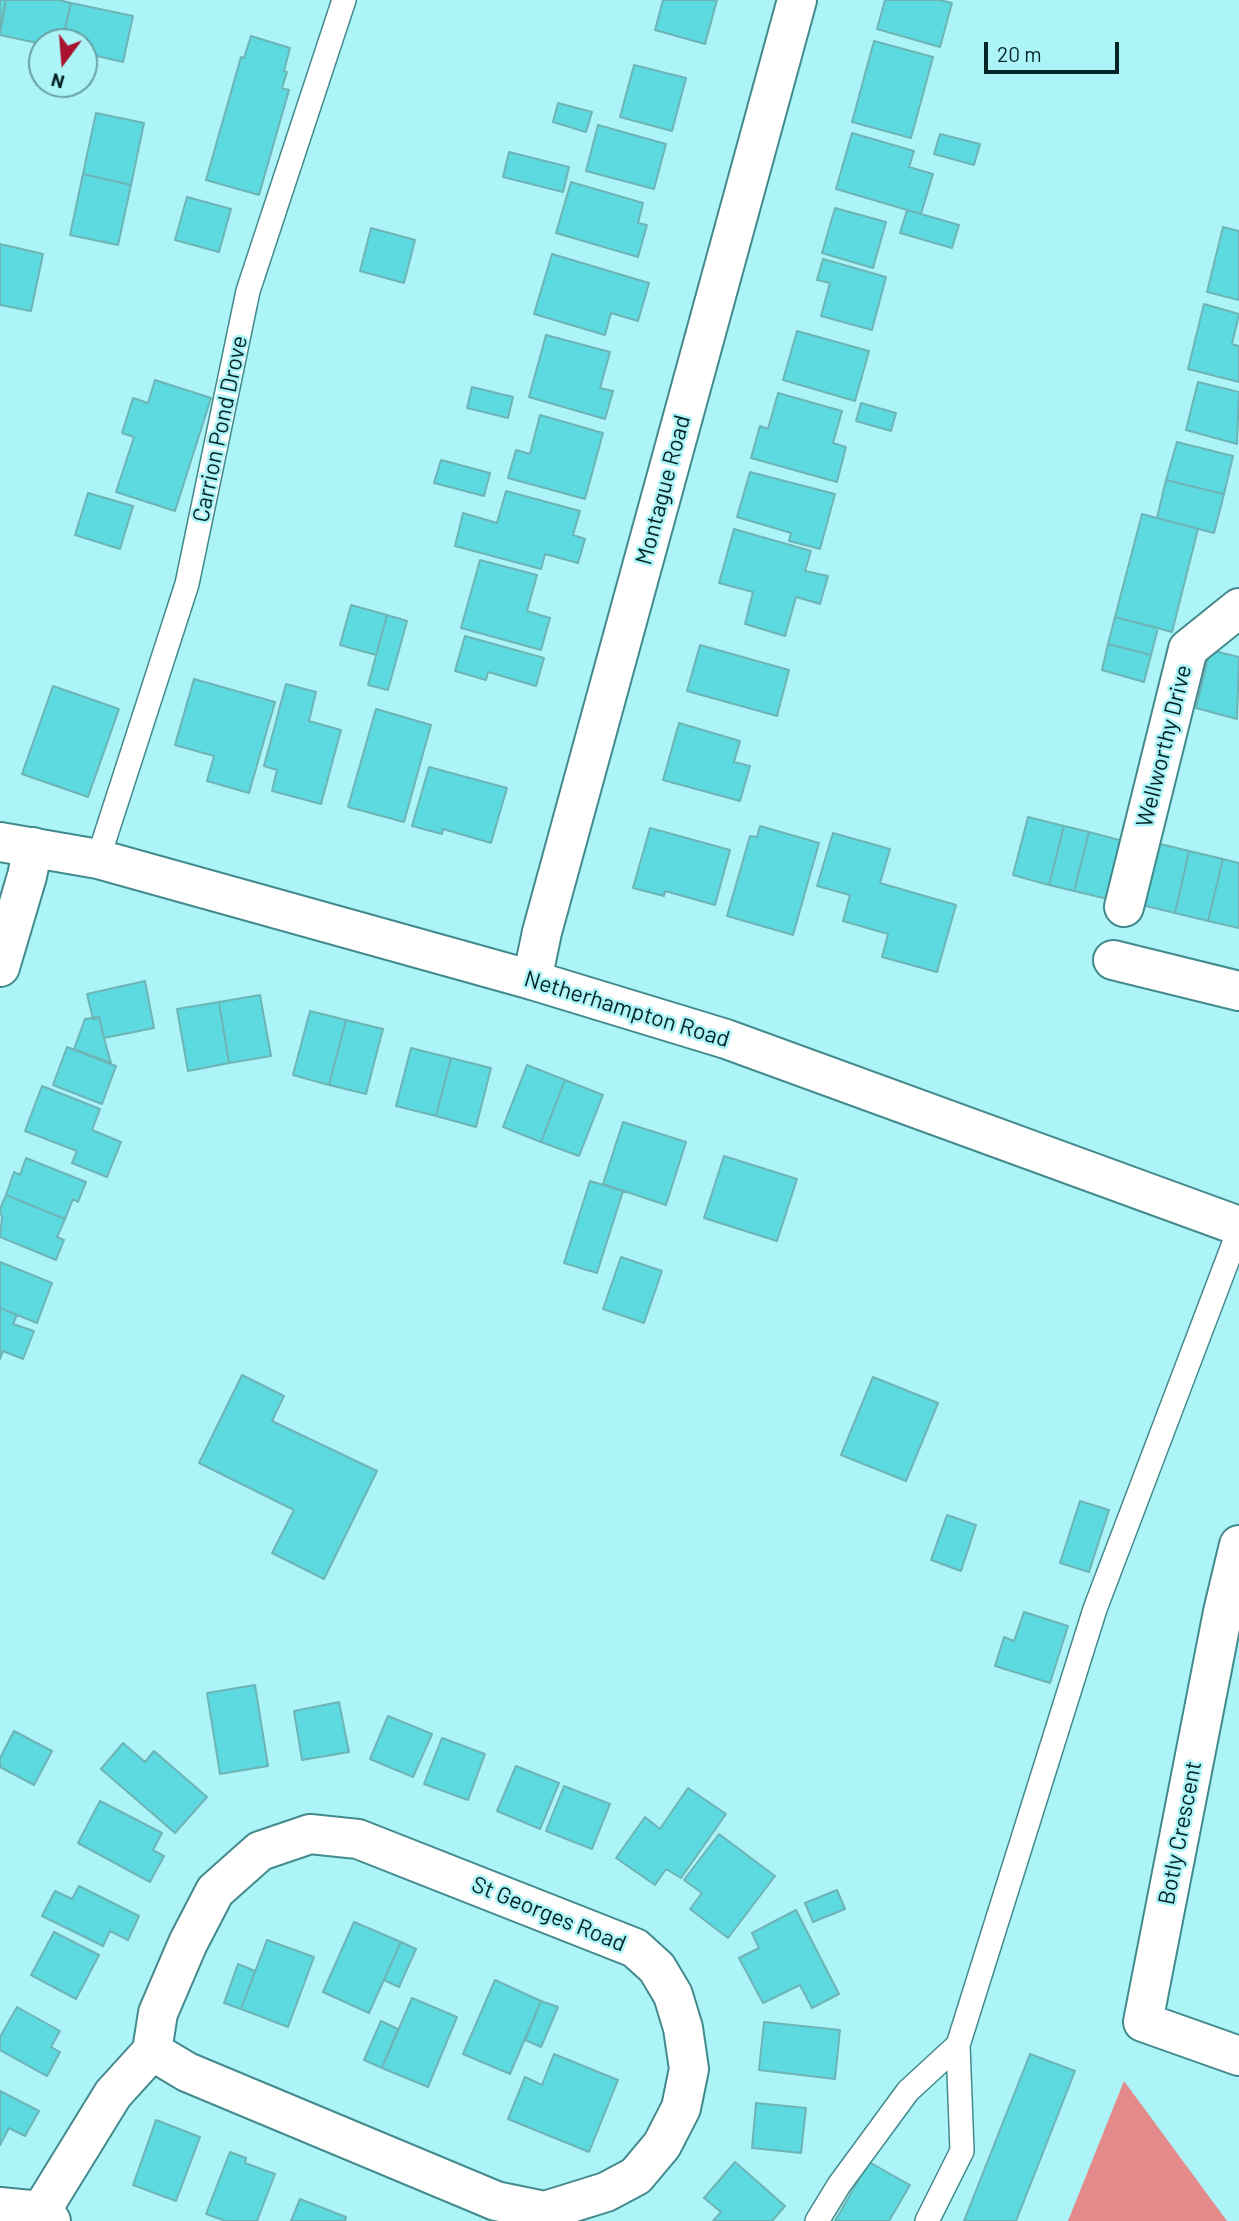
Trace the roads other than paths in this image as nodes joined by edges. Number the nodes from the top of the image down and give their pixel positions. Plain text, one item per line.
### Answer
1 (344, 0) edge
2 (797, 0) edge
3 (1239, 608) edge
4 (16, 844) edge
5 (98, 859) junction
6 (1124, 907) dead end
7 (1113, 960) dead end
8 (0, 967) edge
9 (532, 980) junction
10 (1239, 991) edge
11 (1239, 1228) edge
12 (1239, 1545) edge
13 (958, 2045) junction
14 (152, 2050) junction
15 (1239, 2056) edge
16 (0, 2207) edge
17 (46, 2216) edge
18 (817, 2221) edge
19 (927, 2221) edge

1 - 5 lane, Carrion Pond Drove
2 - 9 street, Montague Road
3 - 6 street, Wellworthy Drive
4 - 5 street, Netherhampton Road
4 - 8 street
5 - 9 street, Netherhampton Road
7 - 10 street
9 - 11 street, Netherhampton Road
11 - 13 lane
12 - 15 street, Botly Crescent
13 - 18 lane
13 - 19 lane
14 - 14 street, St Georges Road
14 - 17 street
16 - 17 street

